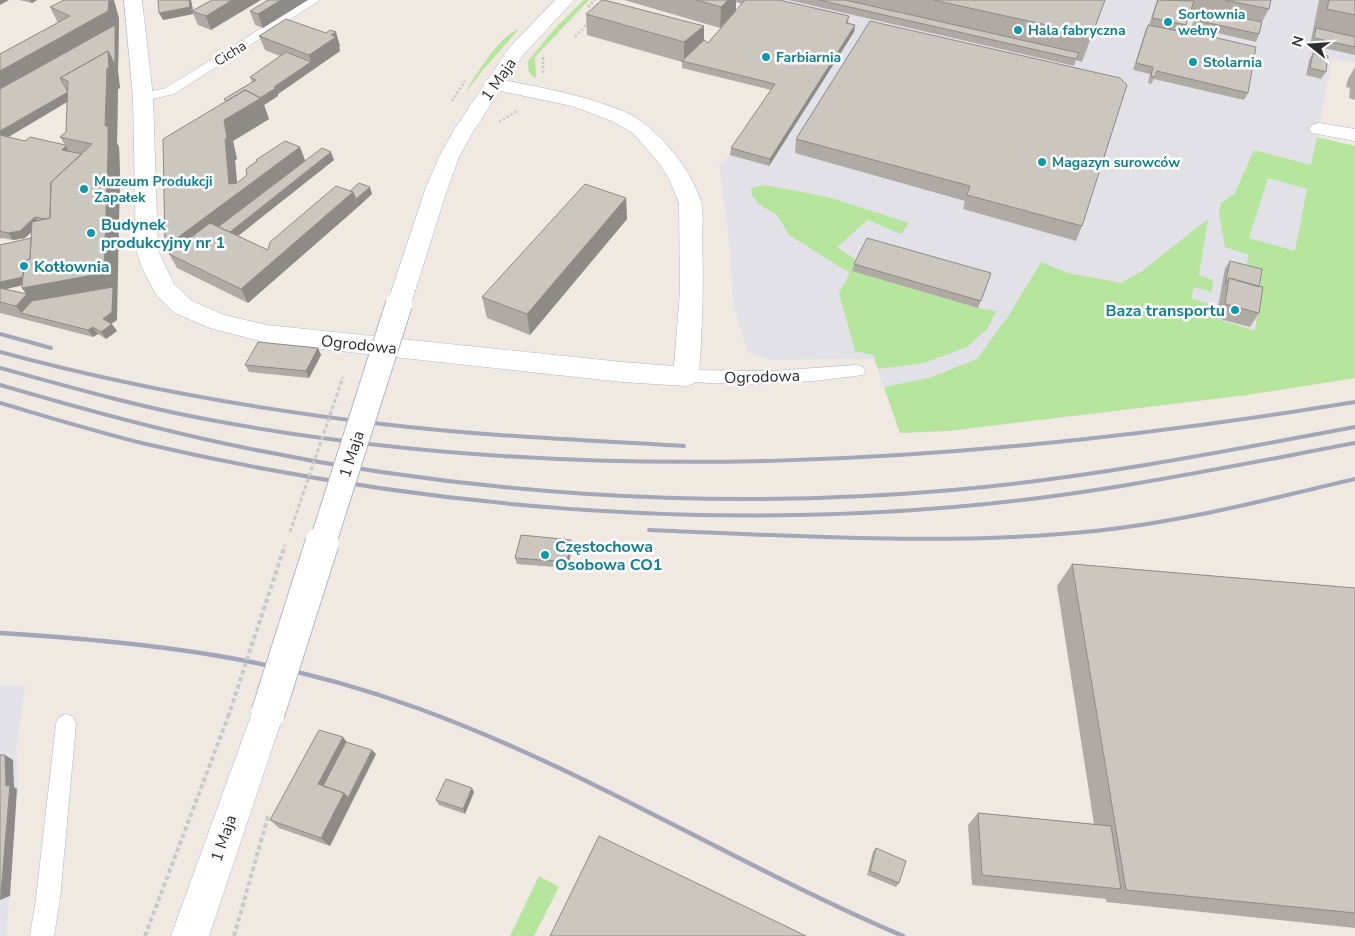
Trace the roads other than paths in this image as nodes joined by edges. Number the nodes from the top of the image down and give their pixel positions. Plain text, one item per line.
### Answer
1 (133, 0) edge
2 (314, 0) edge
3 (565, 0) edge
4 (494, 84) junction
5 (143, 96) junction
6 (1319, 129) dead end
7 (1355, 135) edge
8 (857, 371) dead end
9 (686, 376) junction
10 (66, 724) dead end
11 (42, 936) edge
12 (190, 936) edge

1 - 5 street, Ogrodowa
2 - 5 lane, Cicha
3 - 4 street, 1 Maja
4 - 9 street
4 - 12 street, 1 Maja, bridge
5 - 9 street, Ogrodowa
6 - 7 street
8 - 9 lane, Ogrodowa
10 - 11 lane

